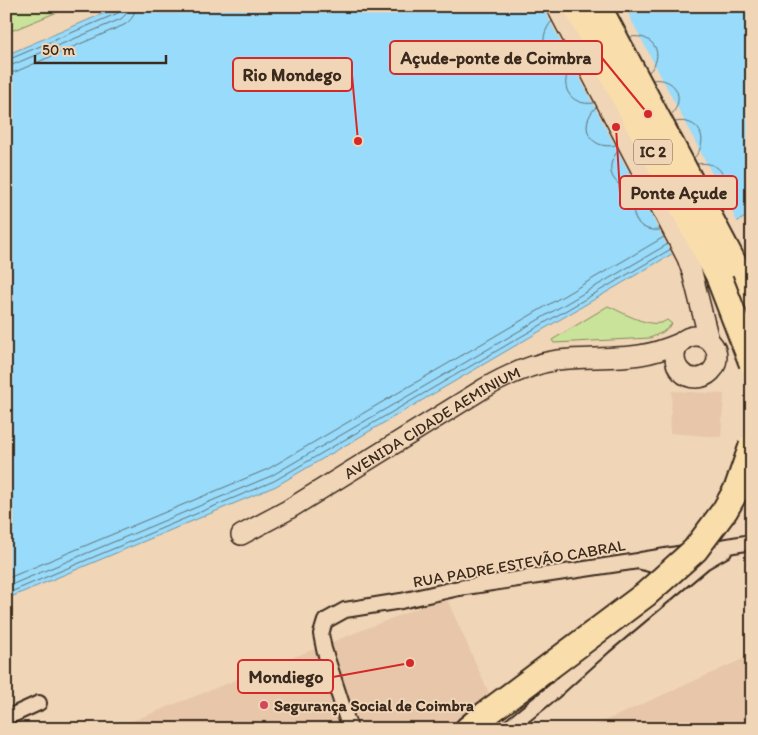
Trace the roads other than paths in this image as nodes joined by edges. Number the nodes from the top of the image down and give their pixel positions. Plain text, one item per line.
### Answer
1 (556, 6) edge
2 (576, 6) edge
3 (598, 6) edge
4 (695, 285) junction
5 (752, 298) edge
6 (683, 341) junction
7 (710, 342) junction
8 (750, 349) edge
9 (639, 355) junction
10 (716, 364) junction
11 (679, 370) junction
12 (752, 446) edge
13 (241, 535) dead end
14 (752, 542) edge
15 (732, 546) junction
16 (638, 560) junction
17 (666, 594) junction
18 (39, 702) dead end
19 (6, 718) edge
20 (477, 721) edge
21 (350, 729) edge
22 (507, 729) edge

1 - 4 street
2 - 8 highway, IC 2, bridge
3 - 5 highway, IC 2
4 - 6 street
4 - 7 street
6 - 7 street
6 - 9 street
6 - 11 street
7 - 8 street
7 - 10 street
8 - 10 street
9 - 11 street
9 - 13 street, AVENIDA CIDADE AEMINIUM
10 - 11 street
12 - 20 highway, bridge
14 - 15 street
15 - 16 street
15 - 17 street
16 - 17 street, RUA PADRE ESTEVÃO CABRAL
16 - 21 street, RUA PADRE ESTEVÃO CABRAL
17 - 22 street
18 - 19 street

